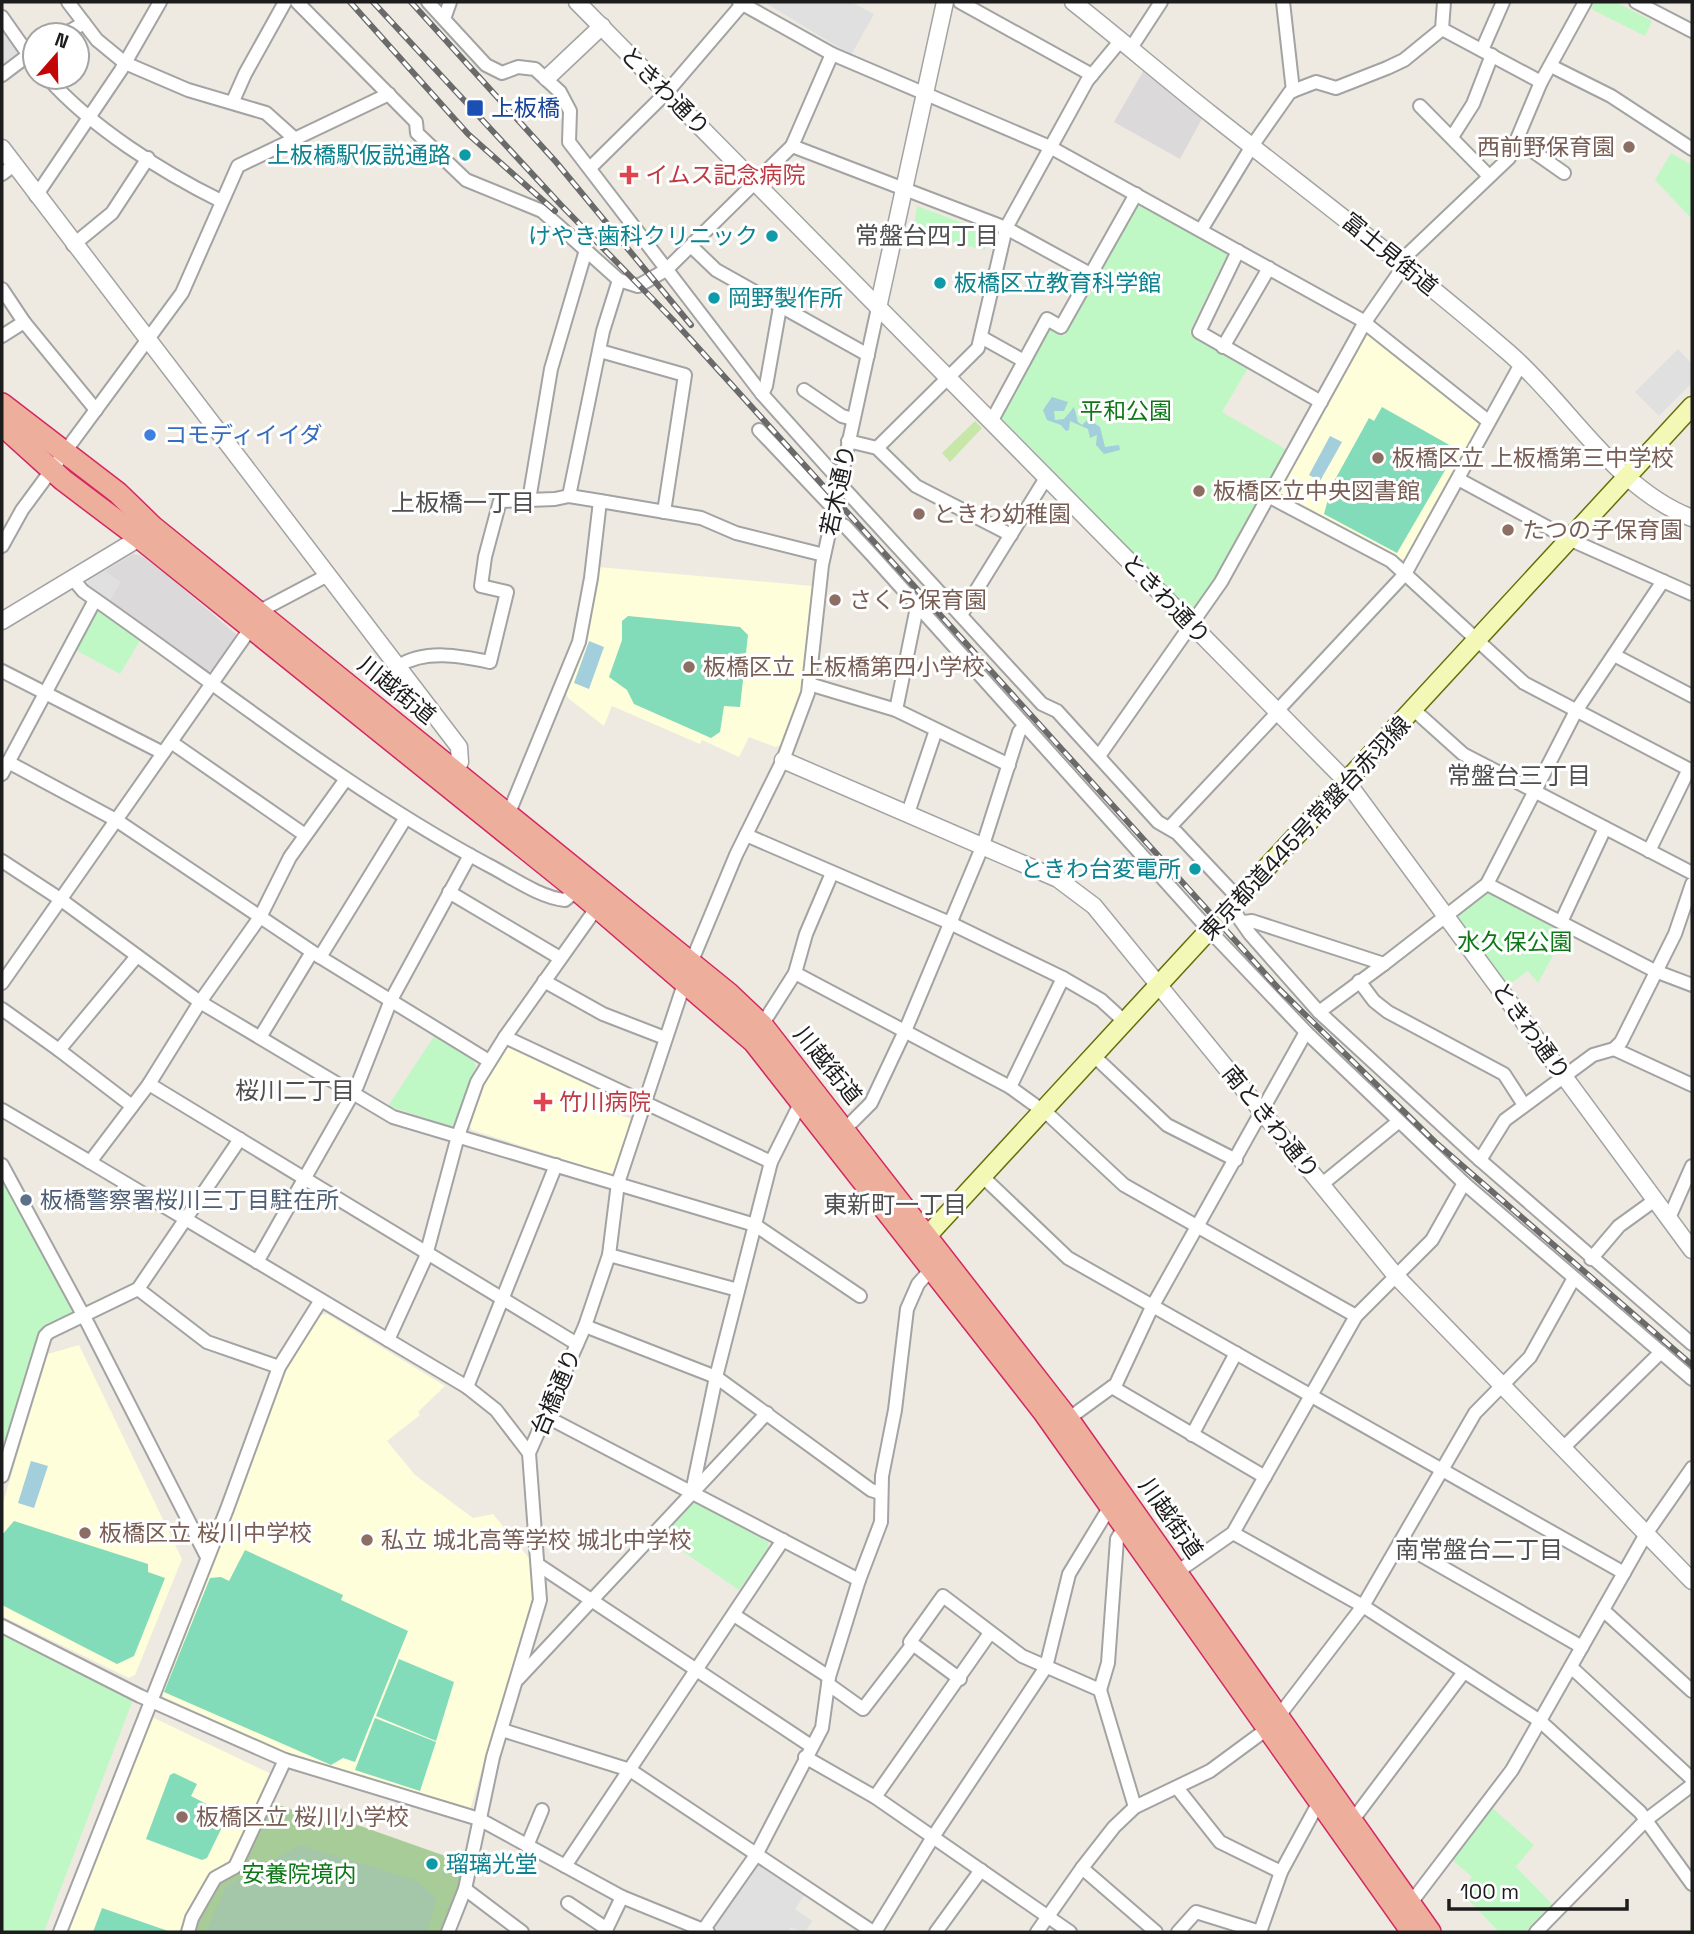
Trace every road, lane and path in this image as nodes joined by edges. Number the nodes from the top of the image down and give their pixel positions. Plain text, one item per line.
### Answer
1 (68, 2) edge
2 (160, 2) edge
3 (285, 2) edge
4 (297, 2) edge
5 (428, 2) edge
6 (450, 2) edge
7 (577, 2) edge
8 (945, 2) edge
9 (960, 2) edge
10 (1073, 2) edge
11 (1161, 2) edge
12 (1283, 2) edge
13 (1444, 2) edge
14 (1503, 2) edge
15 (1585, 2) edge
16 (1636, 2) edge
17 (742, 3) edge
18 (2, 17) edge
19 (444, 19) junction
20 (82, 21) edge
21 (602, 26) junction
22 (1442, 29) junction
23 (1692, 31) edge
24 (91, 32) edge
25 (21, 42) edge
26 (1126, 44) junction
27 (1487, 53) junction
28 (832, 54) junction
29 (21, 63) edge
30 (125, 63) junction
31 (1552, 66) junction
32 (2, 75) edge
33 (1091, 75) junction
34 (547, 78) junction
35 (1541, 82) junction
36 (62, 91) edge
37 (1293, 91) junction
38 (667, 92) junction
39 (925, 93) junction
40 (389, 94) junction
41 (233, 101) junction
42 (1420, 106) dead end
43 (90, 117) junction
44 (1452, 136) junction
45 (295, 139) junction
46 (1517, 141) junction
47 (792, 146) junction
48 (1252, 146) junction
49 (1050, 147) junction
50 (2, 148) edge
51 (1692, 149) edge
52 (148, 158) junction
53 (590, 168) junction
54 (8, 169) edge
55 (1564, 173) dead end
56 (1489, 176) junction
57 (756, 183) junction
58 (904, 190) junction
59 (1136, 194) junction
60 (36, 196) junction
61 (221, 201) junction
62 (1006, 228) junction
63 (1201, 230) junction
64 (73, 245) junction
65 (691, 246) junction
66 (586, 250) junction
67 (1238, 251) junction
68 (1403, 262) junction
69 (1269, 268) junction
70 (666, 270) junction
71 (1092, 275) junction
72 (619, 280) junction
73 (2, 289) edge
74 (780, 307) junction
75 (878, 308) junction
76 (24, 322) junction
77 (1365, 322) junction
78 (2, 336) edge
79 (981, 338) junction
80 (148, 340) junction
81 (1223, 348) junction
82 (600, 351) junction
83 (868, 355) junction
84 (1024, 361) junction
85 (1521, 364) junction
86 (948, 379) junction
87 (804, 390) dead end
88 (762, 394) junction
89 (1321, 402) junction
90 (2, 404) edge
91 (1692, 406) edge
92 (96, 410) junction
93 (853, 419) junction
94 (1488, 421) junction
95 (991, 422) junction
96 (2, 425) edge
97 (759, 430) dead end
98 (848, 441) junction
99 (877, 448) junction
100 (60, 462) junction
101 (1628, 477) junction
102 (1046, 478) junction
103 (840, 479) junction
104 (1458, 479) junction
105 (569, 496) junction
106 (1268, 496) junction
107 (529, 500) junction
108 (600, 501) junction
109 (664, 512) junction
110 (833, 514) junction
111 (1692, 518) edge
112 (147, 533) junction
113 (1011, 535) junction
114 (1571, 540) junction
115 (2, 546) edge
116 (824, 555) junction
117 (1405, 574) junction
118 (328, 575) junction
119 (73, 579) junction
120 (1663, 581) junction
121 (1692, 594) edge
122 (95, 600) junction
123 (919, 608) junction
124 (961, 615) junction
125 (254, 620) junction
126 (2, 621) edge
127 (1191, 625) junction
128 (1478, 640) junction
129 (1614, 655) junction
130 (399, 666) junction
131 (2, 671) edge
132 (212, 682) junction
133 (809, 684) junction
134 (45, 694) junction
135 (1692, 696) edge
136 (896, 710) junction
137 (1414, 710) junction
138 (1277, 711) junction
139 (1576, 711) junction
140 (1025, 724) junction
141 (936, 730) junction
142 (170, 742) junction
143 (163, 753) junction
144 (1099, 755) junction
145 (783, 760) junction
146 (1009, 765) junction
147 (5, 768) edge
148 (1691, 770) edge
149 (450, 778) junction
150 (346, 779) junction
151 (1347, 782) junction
152 (1535, 792) junction
153 (908, 813) junction
154 (508, 815) junction
155 (405, 818) junction
156 (116, 820) junction
157 (1169, 828) junction
158 (1605, 828) junction
159 (305, 835) junction
160 (746, 835) junction
161 (983, 845) junction
162 (1649, 850) junction
163 (470, 855) junction
164 (2, 861) edge
165 (832, 873) junction
166 (1692, 873) edge
167 (1487, 884) junction
168 (1692, 884) edge
169 (577, 890) junction
170 (449, 892) junction
171 (60, 899) junction
172 (602, 901) junction
173 (1235, 903) junction
174 (1687, 916) edge
175 (260, 917) junction
176 (1447, 917) junction
177 (1244, 922) junction
178 (1561, 922) junction
179 (950, 923) junction
180 (1210, 931) junction
181 (316, 955) junction
182 (138, 956) junction
183 (560, 958) junction
184 (1384, 964) junction
185 (688, 971) junction
186 (1655, 971) junction
187 (795, 973) junction
188 (1063, 978) junction
189 (544, 981) junction
190 (1359, 981) junction
191 (2, 983) edge
192 (1159, 985) junction
193 (1692, 985) edge
194 (391, 1000) junction
195 (200, 1002) junction
196 (2, 1009) edge
197 (1320, 1012) junction
198 (1125, 1022) junction
199 (762, 1025) junction
200 (905, 1031) junction
201 (1306, 1032) junction
202 (261, 1036) junction
203 (505, 1037) junction
204 (665, 1038) junction
205 (1614, 1049) junction
206 (59, 1050) junction
207 (1094, 1056) junction
208 (489, 1061) junction
209 (1564, 1076) junction
210 (149, 1084) junction
211 (1692, 1085) edge
212 (1010, 1087) junction
213 (354, 1092) junction
214 (802, 1100) junction
215 (643, 1101) junction
216 (1524, 1105) junction
217 (132, 1106) junction
218 (2, 1110) edge
219 (1043, 1110) junction
220 (1263, 1112) junction
221 (1398, 1122) junction
222 (845, 1129) junction
223 (458, 1136) junction
224 (240, 1139) junction
225 (1236, 1160) junction
226 (1480, 1160) junction
227 (90, 1162) junction
228 (771, 1162) junction
229 (2, 1165) edge
230 (556, 1165) junction
231 (1692, 1166) edge
232 (982, 1176) junction
233 (304, 1178) junction
234 (618, 1183) junction
235 (1464, 1183) junction
236 (1321, 1185) junction
237 (1656, 1200) junction
238 (1669, 1218) junction
239 (185, 1219) junction
240 (755, 1225) junction
241 (1198, 1226) junction
242 (922, 1242) junction
243 (1692, 1250) edge
244 (427, 1253) junction
245 (609, 1255) junction
246 (1591, 1259) junction
247 (257, 1262) junction
248 (938, 1262) junction
249 (1396, 1276) junction
250 (1574, 1278) junction
251 (138, 1289) junction
252 (738, 1290) junction
253 (860, 1296) dead end
254 (503, 1299) junction
255 (321, 1300) junction
256 (1152, 1307) junction
257 (83, 1316) junction
258 (1356, 1316) junction
259 (585, 1326) junction
260 (388, 1340) junction
261 (577, 1344) junction
262 (1692, 1344) edge
263 (1661, 1352) junction
264 (1236, 1353) junction
265 (279, 1367) junction
266 (716, 1377) junction
267 (1692, 1379) edge
268 (1502, 1386) junction
269 (467, 1387) junction
270 (1112, 1387) junction
271 (1311, 1395) junction
272 (767, 1413) junction
273 (547, 1417) junction
274 (1068, 1419) junction
275 (1192, 1435) junction
276 (1563, 1448) junction
277 (529, 1453) junction
278 (1692, 1468) edge
279 (1441, 1470) junction
280 (2, 1476) edge
281 (1265, 1477) junction
282 (692, 1492) junction
283 (880, 1493) junction
284 (1111, 1506) junction
285 (1126, 1524) junction
286 (1233, 1532) junction
287 (1646, 1534) junction
288 (783, 1540) junction
289 (1399, 1543) junction
290 (207, 1557) junction
291 (540, 1566) junction
292 (1177, 1572) junction
293 (1624, 1573) junction
294 (859, 1580) junction
295 (1692, 1581) edge
296 (592, 1601) junction
297 (1363, 1606) junction
298 (1603, 1610) junction
299 (734, 1615) junction
300 (2, 1626) edge
301 (990, 1633) junction
302 (913, 1644) junction
303 (1582, 1647) junction
304 (1046, 1667) junction
305 (1571, 1667) junction
306 (696, 1670) junction
307 (1464, 1672) junction
308 (960, 1679) junction
309 (829, 1680) junction
310 (517, 1681) junction
311 (1100, 1690) junction
312 (1692, 1691) edge
313 (149, 1699) junction
314 (1540, 1721) junction
315 (1273, 1723) junction
316 (502, 1730) junction
317 (808, 1752) junction
318 (285, 1760) junction
319 (630, 1770) junction
320 (1692, 1779) edge
321 (1692, 1785) edge
322 (1178, 1789) junction
323 (875, 1797) junction
324 (1319, 1802) junction
325 (1135, 1807) junction
326 (542, 1810) dead end
327 (479, 1819) junction
328 (1646, 1820) junction
329 (1352, 1821) junction
330 (933, 1837) junction
331 (527, 1846) junction
332 (756, 1855) junction
333 (565, 1867) junction
334 (1082, 1868) junction
335 (981, 1870) junction
336 (1281, 1872) junction
337 (1692, 1884) edge
338 (465, 1889) junction
339 (622, 1897) junction
340 (568, 1903) dead end
341 (1410, 1904) junction
342 (1046, 1916) junction
343 (1542, 1930) edge
344 (606, 1931) edge
345 (705, 1931) edge
346 (60, 1932) edge
347 (188, 1932) edge
348 (448, 1932) edge
349 (522, 1932) edge
350 (874, 1932) edge
351 (936, 1932) edge
352 (1037, 1932) edge
353 (1070, 1932) edge
354 (1156, 1932) edge
355 (1178, 1932) edge
356 (1412, 1932) edge
357 (1430, 1932) edge

1 - 20 street
2 - 30 street
3 - 41 street
4 - 40 street
5 - 19 street
6 - 19 street
7 - 21 street, ときわ通り
8 - 39 street, 若木通り
9 - 33 street
10 - 26 street, 富士見街道
11 - 26 street
12 - 37 street
13 - 22 street
14 - 27 street
15 - 31 street
16 - 23 street
17 - 28 street
17 - 38 street
18 - 25 street
19 - 34 street
21 - 34 street
21 - 38 street, ときわ通り
22 - 27 street
22 - 37 street
24 - 30 street
26 - 33 street
26 - 48 street, 富士見街道
27 - 35 street
27 - 44 street
28 - 39 street
28 - 47 street
29 - 32 street
30 - 41 street
30 - 43 street
31 - 35 street
31 - 51 street
33 - 49 street
34 - 53 street
35 - 46 street
36 - 43 street
37 - 48 street
38 - 53 street
38 - 57 street, ときわ通り
39 - 49 street
39 - 58 street, 若木通り
40 - 45 street
40 - 66 street
41 - 45 street
42 - 44 street
43 - 52 street
43 - 60 street
44 - 56 street
45 - 61 street
46 - 55 street
46 - 56 street
47 - 57 street
47 - 58 street
48 - 63 street
48 - 68 street, 富士見街道
49 - 59 street
49 - 62 street
50 - 54 street
52 - 61 street
52 - 64 street
53 - 70 street
54 - 60 street
56 - 68 street
57 - 65 street
57 - 75 street, ときわ通り
58 - 62 street
58 - 75 street, 若木通り
59 - 63 street
59 - 71 street
60 - 64 street
61 - 80 street
62 - 71 street
62 - 79 street
63 - 67 street
64 - 80 street
65 - 70 street
65 - 74 street
66 - 72 street
66 - 107 street
67 - 69 street
67 - 81 street
68 - 77 street
68 - 85 street, 富士見街道
69 - 77 street
69 - 81 street
70 - 72 street
70 - 88 street
71 - 84 street
72 - 82 street
73 - 76 street
74 - 83 street
74 - 88 street
75 - 83 street, 若木通り
75 - 86 street, ときわ通り
76 - 78 street
76 - 92 street
77 - 89 street
77 - 94 street
79 - 84 street
79 - 86 street
80 - 92 street
80 - 118 street
81 - 89 street
82 - 105 street
82 - 109 street
83 - 93 street, 若木通り
84 - 95 street
85 - 94 street
85 - 101 street, 富士見街道
86 - 95 street, ときわ通り
86 - 99 street
87 - 93 street
88 - 103 street
89 - 106 street
90 - 100 highway, 川越街道
91 - 101 main road, 東京都道445号常盤台赤羽線
92 - 100 street
93 - 98 street, 若木通り
94 - 104 street
95 - 102 street, ときわ通り
96 - 100 highway, 川越街道
97 - 110 street
98 - 99 street
98 - 103 street, 若木通り
99 - 113 street
100 - 112 highway, 川越街道
100 - 115 street
101 - 111 street, 富士見街道
101 - 114 main road, 東京都道445号常盤台赤羽線
102 - 113 street
102 - 127 street, ときわ通り
103 - 110 street, 若木通り
103 - 124 street
104 - 114 street
104 - 117 street
105 - 107 street
105 - 108 street
106 - 117 street
106 - 127 street
107 - 130 street
108 - 109 street
108 - 154 street
109 - 116 street
110 - 116 street, 若木通り
110 - 123 street
112 - 119 street
112 - 125 highway, 川越街道
113 - 124 street
114 - 120 street
114 - 128 main road, 東京都道445号常盤台赤羽線
116 - 133 street, 若木通り
117 - 128 street
117 - 138 street
118 - 125 street
118 - 130 street
119 - 122 street
119 - 126 street
120 - 121 street
120 - 129 street
122 - 132 street
122 - 134 street
123 - 136 street
123 - 140 street
124 - 144 street
125 - 132 street
125 - 149 highway, 川越街道
127 - 138 street, ときわ通り
127 - 144 street
128 - 137 main road, 東京都道445号常盤台赤羽線
128 - 139 street
129 - 135 street
129 - 139 street
130 - 149 street
131 - 134 street
132 - 142 street
132 - 150 street
133 - 136 street
133 - 145 street, 若木通り
134 - 143 street
134 - 147 street
136 - 141 street
137 - 151 main road, 東京都道445号常盤台赤羽線
137 - 152 street
138 - 151 street, ときわ通り
138 - 157 street
139 - 148 street
139 - 152 street
140 - 146 street
140 - 180 street
141 - 146 street
141 - 153 street
142 - 143 street
142 - 159 street
143 - 156 street
144 - 157 street
145 - 153 street, 南ときわ通り
145 - 160 street, 若木通り
146 - 161 street
147 - 156 street
148 - 162 street
149 - 154 highway, 川越街道
149 - 169 highway, 川越街道
150 - 155 street
150 - 159 street
151 - 173 main road, 東京都道445号常盤台赤羽線
151 - 176 street, ときわ通り
152 - 158 street
152 - 167 street
153 - 161 street, 南ときわ通り
154 - 172 highway, 川越街道
155 - 163 street
155 - 181 street
156 - 171 street
156 - 175 street
157 - 173 street
158 - 162 street
158 - 178 street
159 - 175 street
160 - 165 street
160 - 185 street, 若木通り
161 - 179 street
161 - 192 street, 南ときわ通り
162 - 166 street
163 - 169 street
163 - 170 street
164 - 171 street
165 - 179 street
165 - 187 street
167 - 176 street
167 - 178 street
168 - 174 street
169 - 172 highway, 川越街道
170 - 183 street
170 - 194 street
171 - 182 street
171 - 191 street
172 - 183 street
172 - 185 highway, 川越街道
173 - 177 street
173 - 180 main road, 東京都道445号常盤台赤羽線
174 - 186 street
175 - 181 street
175 - 195 street
176 - 184 street
176 - 209 street, ときわ通り
177 - 184 street
177 - 197 street
178 - 186 street
179 - 188 street
179 - 200 street
180 - 192 main road, 東京都道445号常盤台赤羽線
180 - 201 street
181 - 194 street
181 - 202 street
182 - 195 street
182 - 206 street
183 - 189 street
184 - 190 street
185 - 199 highway, 川越街道
185 - 204 street, 台橋通り
185 - 214 highway, 川越街道
186 - 193 street
186 - 205 street
187 - 199 street
187 - 200 street
188 - 198 street
188 - 212 street
189 - 203 street
189 - 204 street
190 - 197 street
190 - 216 street
192 - 198 main road, 東京都道445号常盤台赤羽線
192 - 220 street, 南ときわ通り
194 - 208 street
194 - 213 street
195 - 202 street
195 - 210 street
196 - 206 street
197 - 226 street
198 - 207 main road, 東京都道445号常盤台赤羽線
199 - 222 highway, 川越街道
200 - 212 street
200 - 222 street
201 - 220 street
201 - 221 street
202 - 213 street
203 - 208 street
203 - 215 street
204 - 215 street, 台橋通り
205 - 209 street
205 - 211 street
206 - 217 street
207 - 219 main road, 東京都道445号常盤台赤羽線
207 - 225 street
208 - 223 street
209 - 216 street
209 - 237 street, ときわ通り
210 - 217 street
210 - 224 street
212 - 219 street
213 - 223 street
213 - 233 street
214 - 228 street
214 - 242 highway, 川越街道
215 - 228 street
215 - 234 street, 台橋通り
216 - 226 street
217 - 227 street
218 - 227 street
219 - 232 main road, 東京都道445号常盤台赤羽線
219 - 241 street
220 - 225 street
220 - 236 street, 南ときわ通り
221 - 235 street
221 - 236 street
222 - 242 highway, 川越街道
223 - 230 street
223 - 244 street
224 - 233 street
224 - 239 street
225 - 241 street
226 - 246 street
227 - 239 street
228 - 240 street
229 - 257 street
230 - 234 street
230 - 254 street
231 - 238 street
232 - 242 main road, 東京都道445号常盤台赤羽線
232 - 256 street
233 - 244 street
233 - 247 street
234 - 240 street
234 - 245 street, 台橋通り
235 - 249 street
235 - 250 street
236 - 249 street, 南ときわ通り
237 - 238 street, ときわ通り
237 - 246 street
238 - 243 street, ときわ通り
239 - 247 street
239 - 251 street
240 - 252 street
240 - 253 street
241 - 256 street
241 - 258 street
242 - 248 highway, 川越街道
244 - 254 street
244 - 260 street
245 - 252 street
245 - 259 street, 台橋通り
246 - 262 street
247 - 255 street
248 - 274 highway, 川越街道
248 - 283 street
248 - 284 highway, 川越街道
249 - 258 street
249 - 268 street, 南ときわ通り
250 - 263 street
250 - 268 street
251 - 257 street
251 - 265 street
252 - 266 street
254 - 261 street
254 - 269 street
255 - 260 street
255 - 265 street
256 - 264 street
256 - 270 street
257 - 280 street
257 - 290 street
258 - 271 street
259 - 261 street, 台橋通り
259 - 266 street
260 - 269 street
261 - 273 street, 台橋通り
263 - 267 street
263 - 276 street
264 - 271 street
264 - 275 street
265 - 290 street
266 - 272 street
266 - 282 street
268 - 276 street, 南ときわ通り
268 - 279 street
269 - 277 street
270 - 274 street
270 - 275 street
271 - 279 street
271 - 281 street
272 - 282 street
272 - 283 street
273 - 277 street, 台橋通り
273 - 282 street
274 - 292 highway, 川越街道
275 - 281 street
276 - 287 street, 南ときわ通り
277 - 291 street, 台橋通り
278 - 287 street
279 - 289 street
279 - 293 street
281 - 286 street
282 - 288 street
282 - 296 street
283 - 294 street
284 - 285 highway, 川越街道
284 - 304 street
285 - 311 street
285 - 315 highway, 川越街道
286 - 292 street
286 - 297 street
287 - 293 street
287 - 295 street, 南ときわ通り
288 - 294 street
288 - 299 street
289 - 297 street
289 - 303 street
290 - 313 street
291 - 296 street
291 - 310 street, 台橋通り
292 - 315 highway, 川越街道
293 - 298 street
294 - 309 street
296 - 306 street
296 - 310 street
297 - 307 street
297 - 315 street
298 - 303 street
298 - 312 street
299 - 306 street
299 - 309 street
300 - 313 street
301 - 302 street
301 - 304 street
301 - 308 street
302 - 308 street
302 - 309 street
303 - 305 street
304 - 311 street
304 - 330 street
305 - 314 street
305 - 320 street
306 - 317 street
306 - 319 street
307 - 314 street
307 - 329 street
308 - 323 street
309 - 317 street
310 - 316 street, 台橋通り
311 - 325 street
313 - 318 street
313 - 346 street
314 - 328 street
314 - 341 street
315 - 322 street
315 - 324 highway, 川越街道
315 - 329 highway, 川越街道
316 - 319 street
316 - 327 street, 台橋通り
317 - 323 street
317 - 332 street
318 - 327 street
318 - 347 street
319 - 332 street
319 - 333 street
321 - 328 street
322 - 325 street
322 - 336 street
323 - 330 street
324 - 336 street
324 - 356 highway, 川越街道
325 - 334 street
326 - 331 street
327 - 331 street
327 - 338 street, 台橋通り
328 - 337 street
328 - 343 street
329 - 341 highway, 川越街道
330 - 335 street
330 - 350 street
331 - 333 street
332 - 345 street
332 - 350 street
333 - 339 street
334 - 342 street
334 - 354 street
335 - 342 street
335 - 351 street
336 - 355 street
338 - 348 street, 台橋通り
338 - 349 street
339 - 344 street
339 - 345 street
340 - 344 street
341 - 357 highway, 川越街道
342 - 352 street
342 - 353 street

